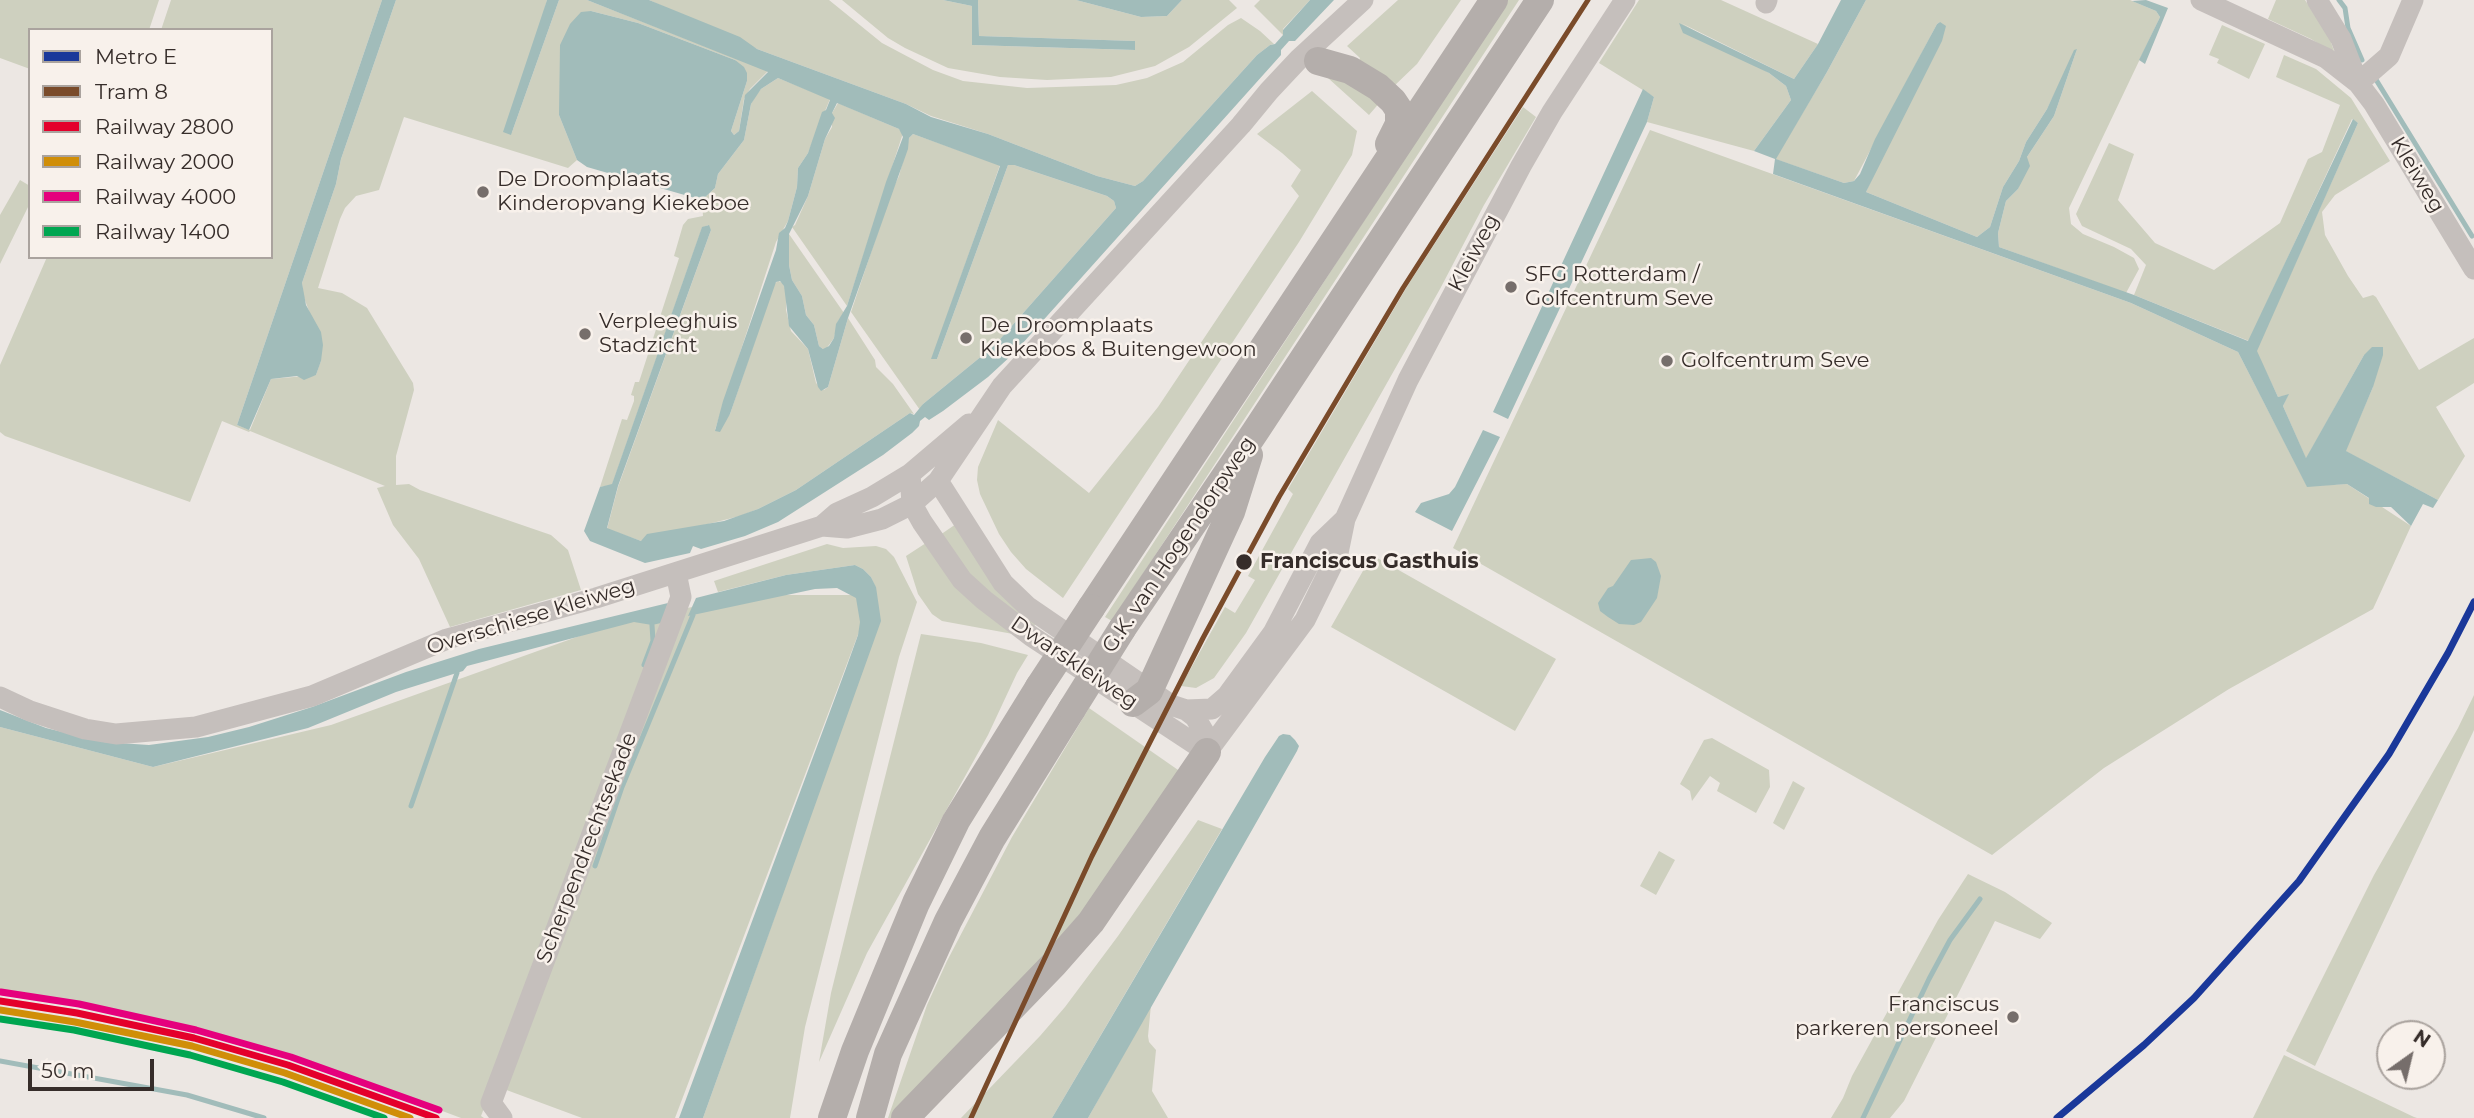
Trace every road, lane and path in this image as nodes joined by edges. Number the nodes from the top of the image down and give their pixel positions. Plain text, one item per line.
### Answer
1 (1363, 0) edge
2 (1382, 0) edge
3 (1494, 0) edge
4 (1540, 0) edge
5 (1625, 0) edge
6 (2201, 0) edge
7 (2317, 0) edge
8 (2413, 0) edge
9 (1309, 60) junction
10 (2358, 83) junction
11 (1358, 206) junction
12 (2474, 269) edge
13 (986, 409) junction
14 (1255, 432) junction
15 (910, 474) junction
16 (938, 481) junction
17 (912, 504) junction
18 (1345, 519) junction
19 (822, 526) junction
20 (676, 573) junction
21 (0, 697) edge
22 (1141, 697) junction
23 (1186, 710) junction
24 (1207, 752) junction
25 (502, 1118) edge
26 (832, 1118) edge
27 (870, 1118) edge
28 (905, 1118) edge

1 - 9 street, Overschiese Kleiweg
2 - 9 street, Overschiese Kleiweg
3 - 11 main road, G.K. van Hogendorpweg
4 - 14 main road, G.K. van Hogendorpweg
5 - 18 street, Kleiweg
6 - 10 street, Kleiweg
7 - 10 street, Kleiweg
8 - 10 street
9 - 11 main road
9 - 13 street, Overschiese Kleiweg
10 - 12 street, Kleiweg
11 - 26 main road, G.K. van Hogendorpweg, bridge
13 - 15 street, Overschiese Kleiweg
13 - 16 street, Overschiese Kleiweg
14 - 22 main road
14 - 27 main road, G.K. van Hogendorpweg, bridge
15 - 16 street
15 - 17 street, Dwarskleiweg
15 - 19 street, Overschiese Kleiweg
16 - 17 street, Overschiese Kleiweg
16 - 22 street, Dwarskleiweg
17 - 19 street, Overschiese Kleiweg
17 - 22 street, Dwarskleiweg
18 - 23 street, Kleiweg
18 - 24 street, Kleiweg
19 - 20 street, Overschiese Kleiweg
20 - 21 street, Overschiese Kleiweg
20 - 25 street, Scherpendrechtsekade
22 - 23 street, Dwarskleiweg
22 - 24 street, Dwarskleiweg
23 - 24 street, Dwarskleiweg
24 - 28 main road

